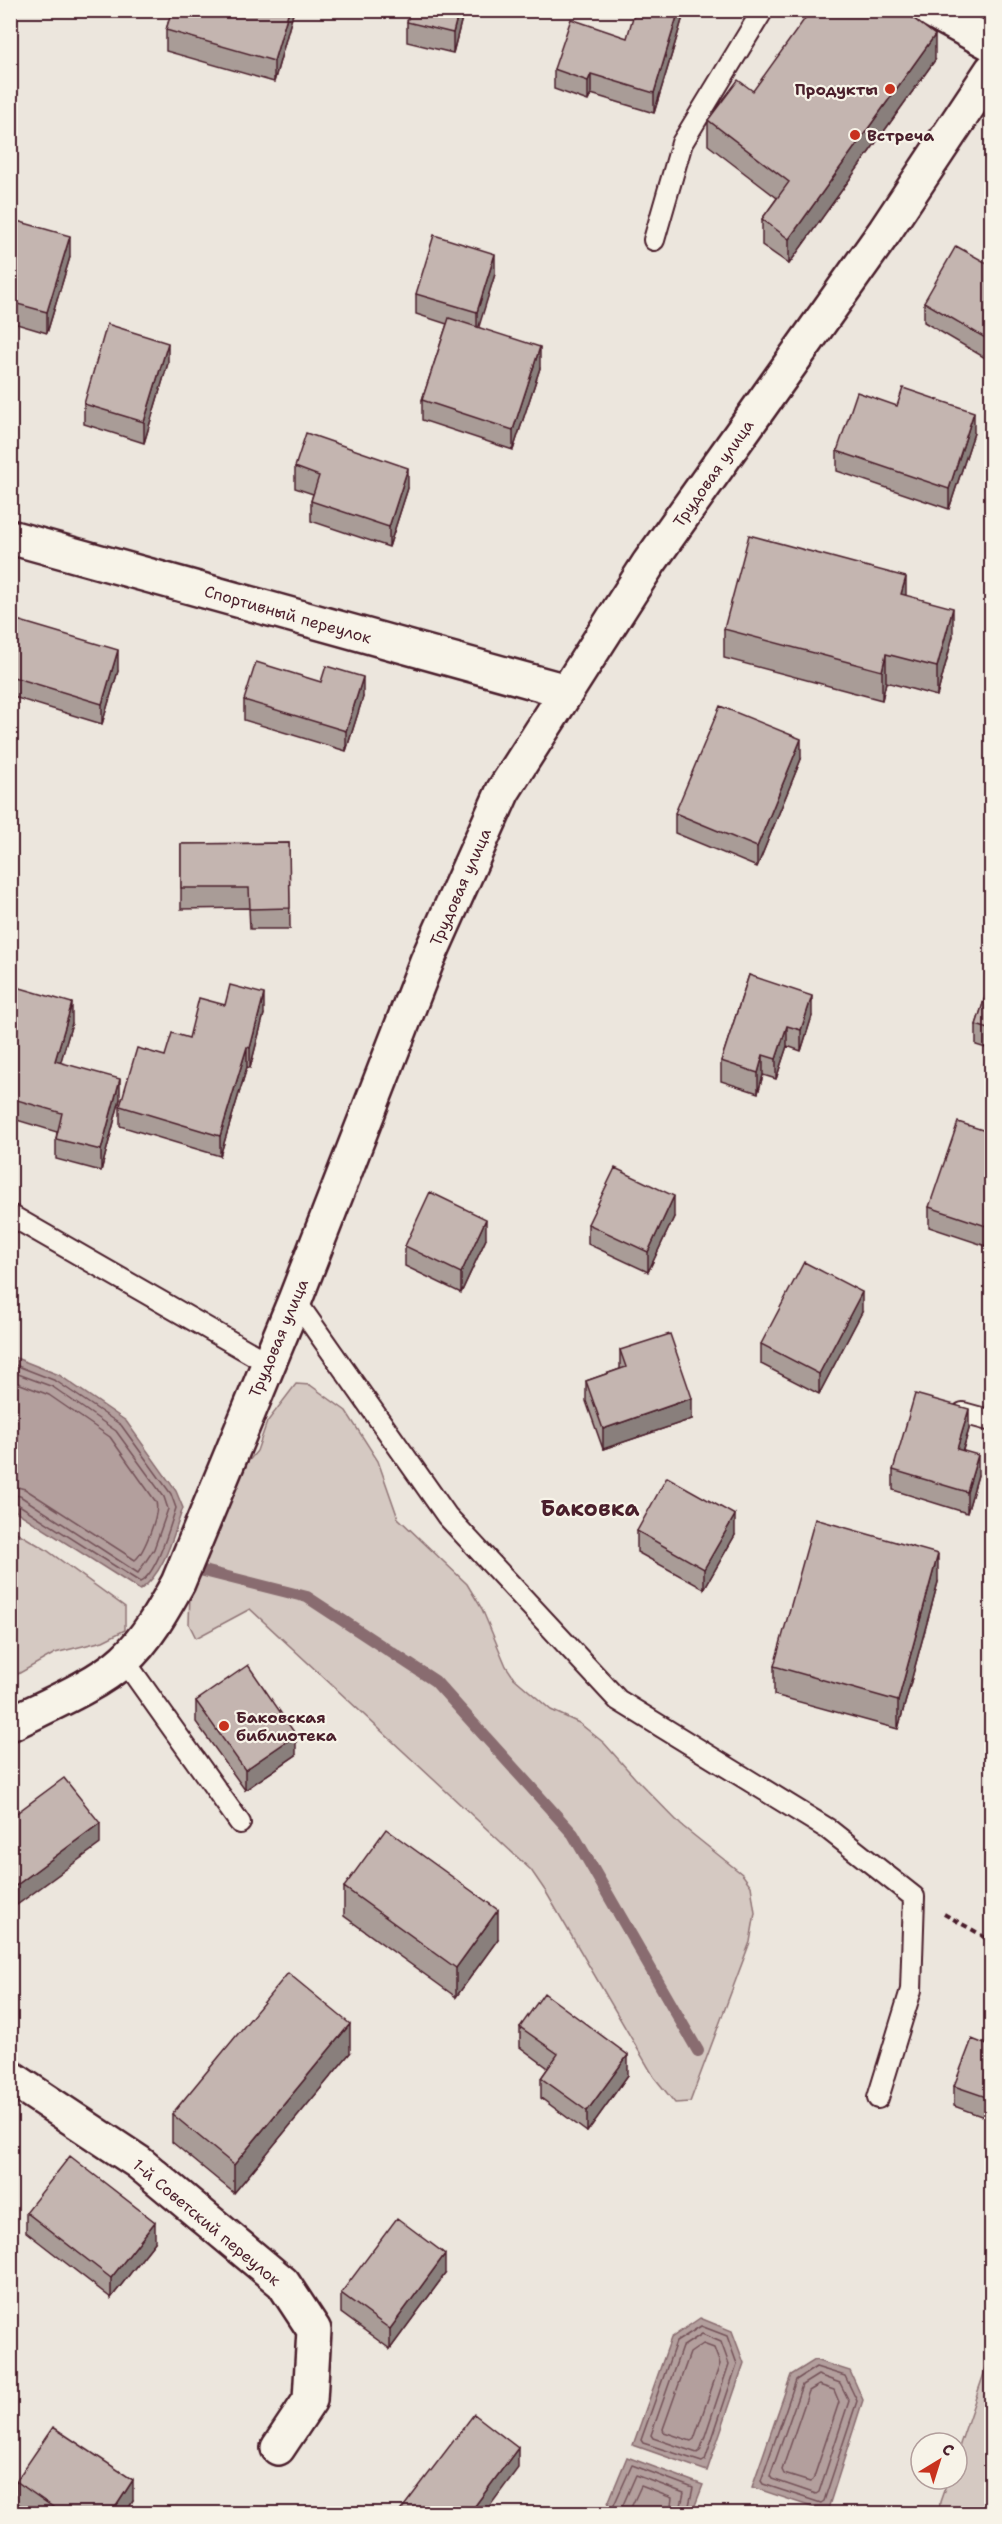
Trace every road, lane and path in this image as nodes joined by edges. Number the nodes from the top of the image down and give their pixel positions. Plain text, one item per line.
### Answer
1 (763, 10) edge
2 (930, 10) edge
3 (992, 44) edge
4 (992, 70) edge
5 (654, 240) dead end
6 (10, 537) edge
7 (566, 691) junction
8 (10, 1215) edge
9 (295, 1300) junction
10 (268, 1363) junction
11 (963, 1413) edge
12 (992, 1421) edge
13 (124, 1660) junction
14 (10, 1724) edge
15 (240, 1823) dead end
16 (914, 1897) junction
17 (992, 1944) edge
18 (10, 2077) edge
19 (878, 2098) dead end
20 (278, 2448) dead end

1 - 5 lane
2 - 3 street
4 - 7 street, Трудовая улица
6 - 7 street, Спортивный переулок
7 - 9 street, Трудовая улица
8 - 10 lane
9 - 10 street, Трудовая улица
9 - 16 lane
10 - 13 street, Трудовая улица
11 - 12 lane
13 - 14 street, Трудовая улица
13 - 15 lane
16 - 17 path
16 - 19 lane
18 - 20 street, 1-й Советский переулок

